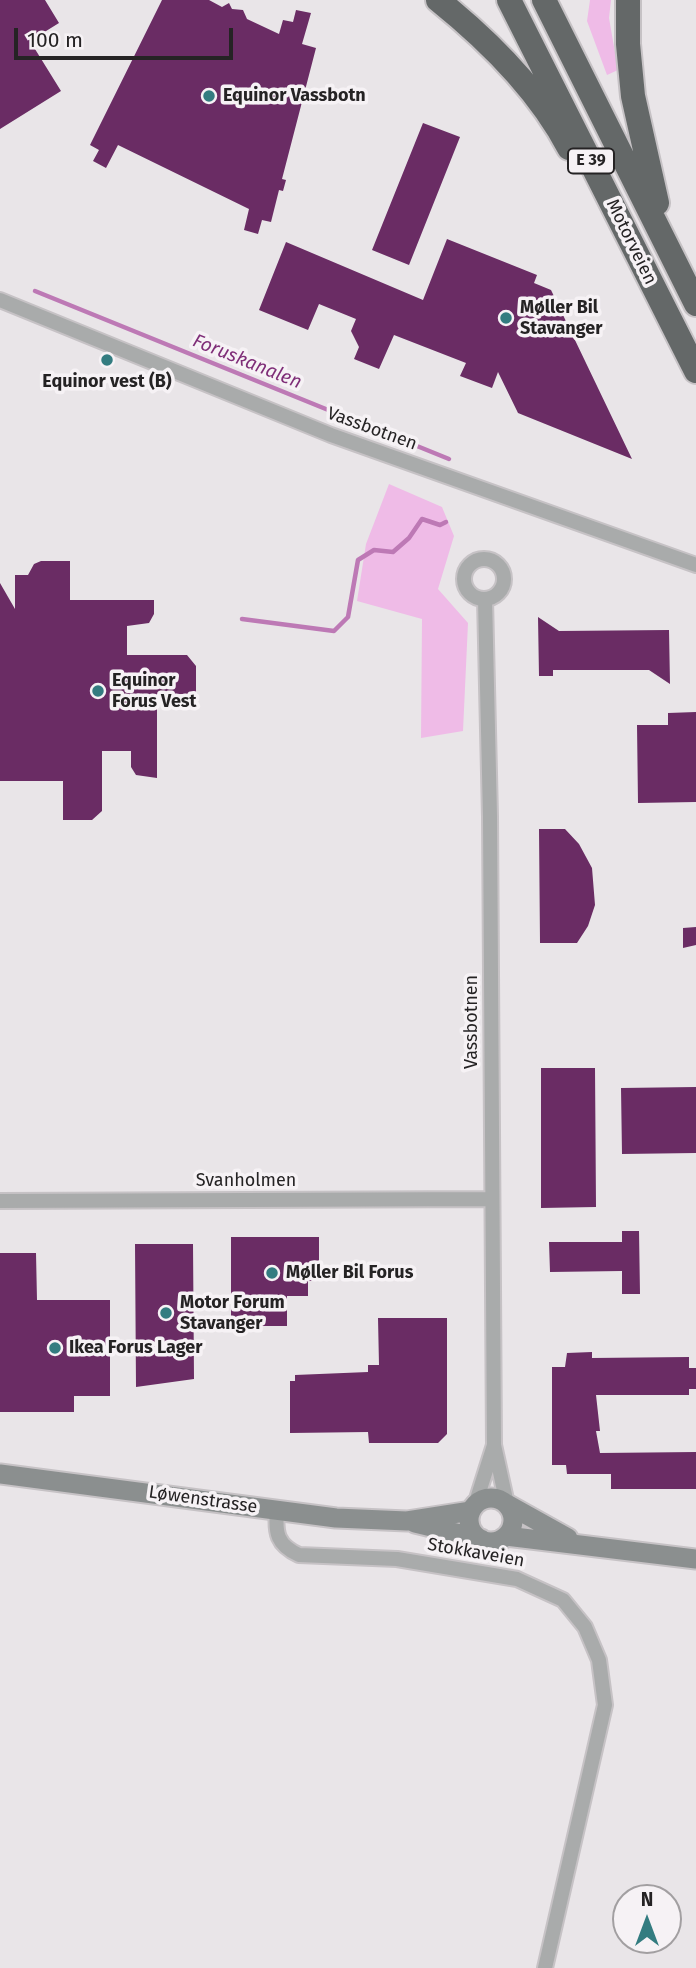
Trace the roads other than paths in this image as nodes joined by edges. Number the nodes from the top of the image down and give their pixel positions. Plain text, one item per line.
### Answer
1 (438, 0) edge
2 (509, 0) edge
3 (544, 0) edge
4 (628, 0) edge
5 (661, 230) junction
6 (0, 300) edge
7 (696, 304) edge
8 (671, 323) junction
9 (696, 371) edge
10 (696, 565) edge
11 (485, 599) dead end
12 (492, 1199) junction
13 (0, 1201) edge
14 (494, 1445) junction
15 (0, 1474) edge
16 (507, 1504) junction
17 (473, 1508) junction
18 (277, 1511) junction
19 (407, 1521) junction
20 (506, 1536) junction
21 (481, 1539) junction
22 (575, 1542) junction
23 (696, 1559) edge
24 (545, 1968) edge

1 - 8 highway, E 39
2 - 8 highway, Motorveien / E 39
3 - 5 highway, Motorveien / E 39
4 - 5 highway, E 39
5 - 7 highway, Motorveien / E 39
6 - 10 street, Vassbotnen
8 - 9 highway, Motorveien / E 39
11 - 12 street, Vassbotnen
12 - 13 street, Svanholmen
12 - 14 street, Vassbotnen
14 - 16 street, Vassbotnen
14 - 17 street, Vassbotnen
15 - 18 main road, Løwenstrasse
16 - 17 main road
16 - 20 main road
16 - 22 main road
17 - 19 main road, Løwenstrasse
17 - 21 main road
18 - 19 main road, Løwenstrasse
18 - 24 street, Stokkaveien
19 - 21 main road, Løwenstrasse
20 - 21 main road
20 - 22 main road
22 - 23 main road

